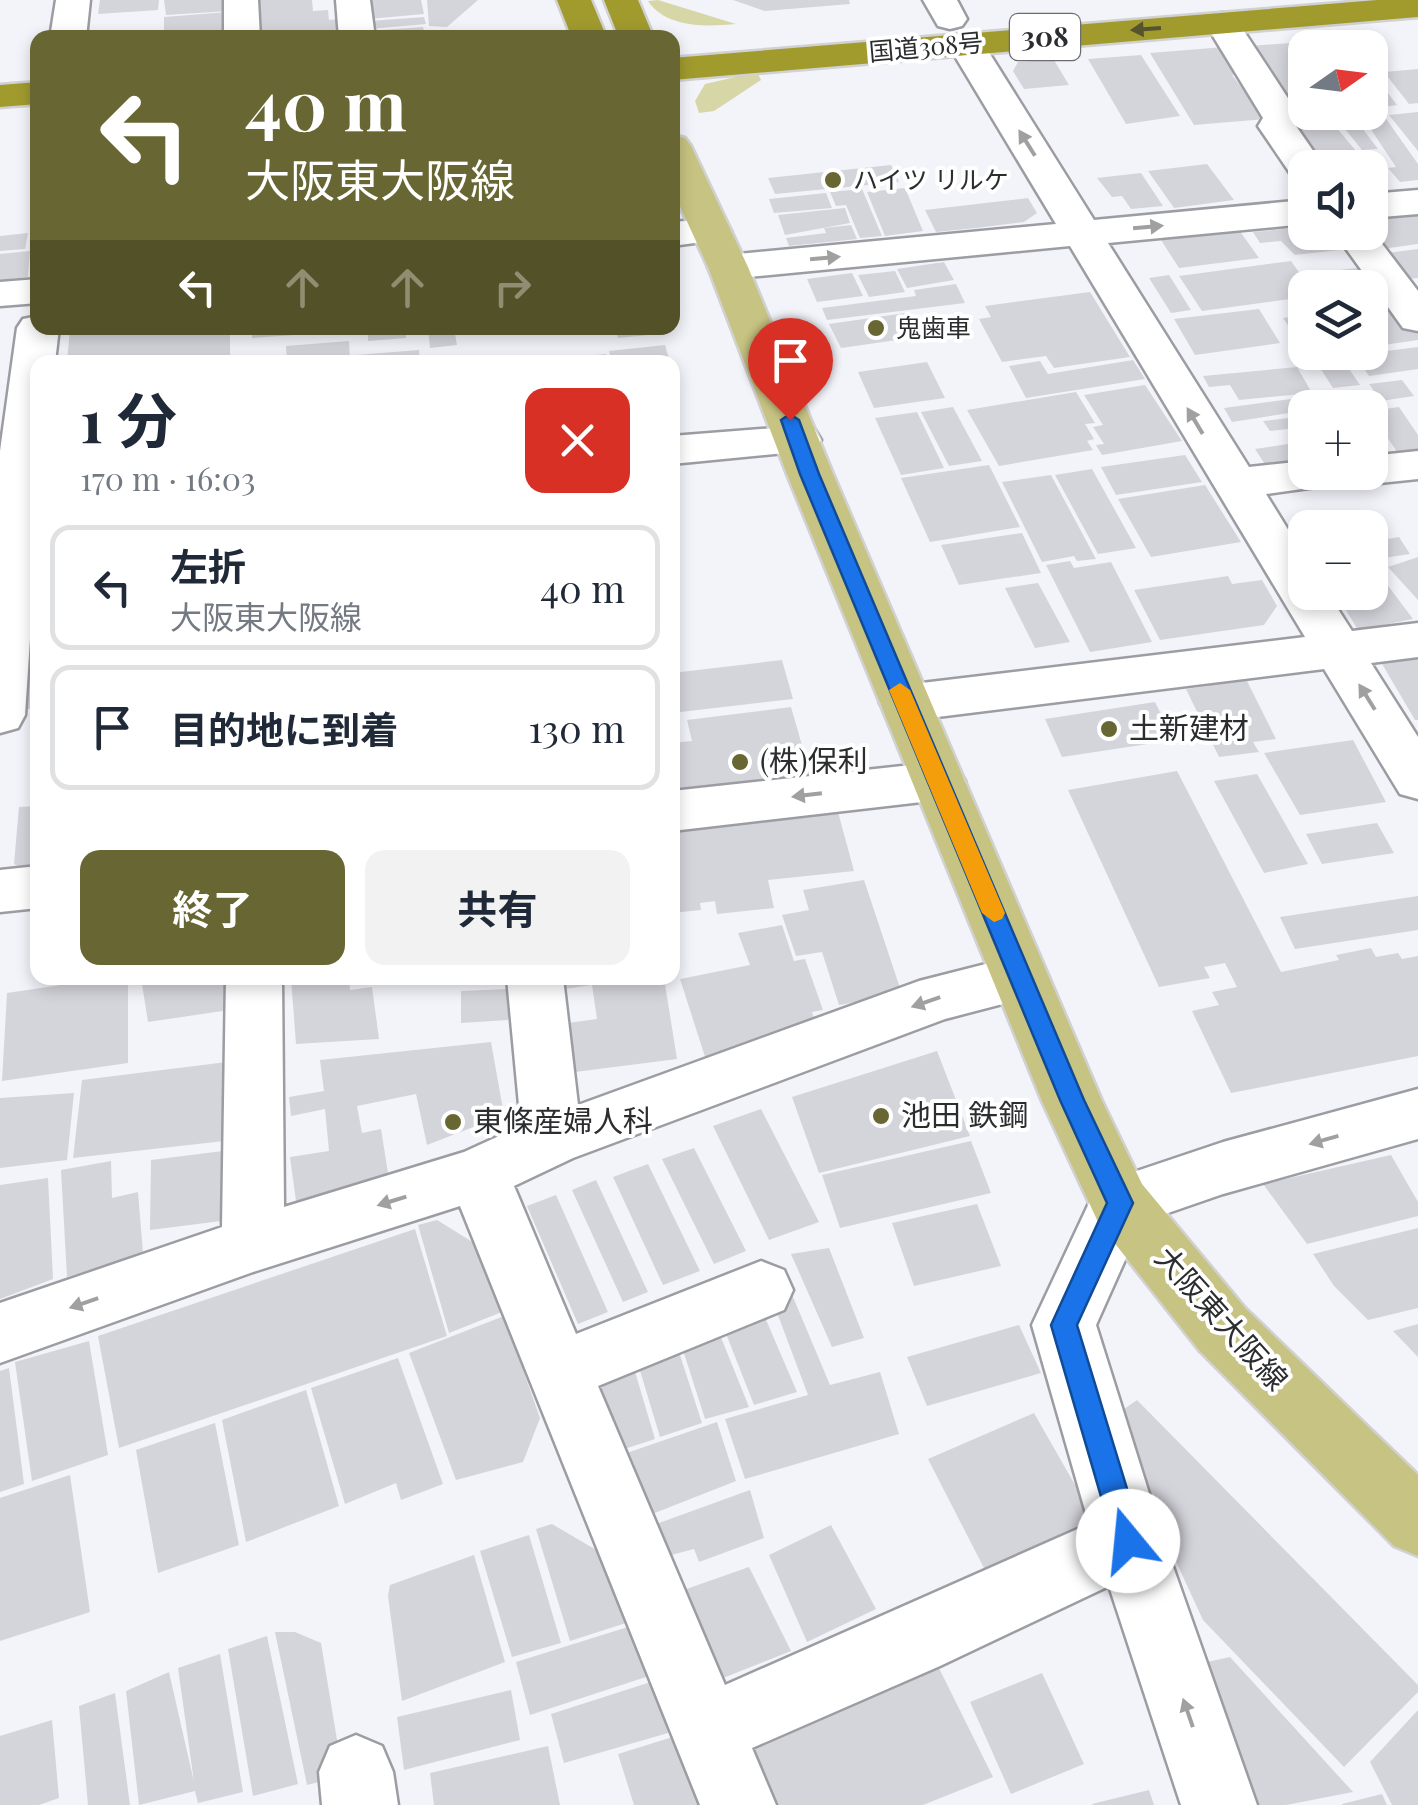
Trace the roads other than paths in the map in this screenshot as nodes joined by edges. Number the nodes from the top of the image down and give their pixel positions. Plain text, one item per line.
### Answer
1 (73, 0) edge
2 (241, 0) edge
3 (354, 0) edge
4 (574, 0) edge
5 (622, 0) edge
6 (1179, 0) edge
7 (1418, 7) edge
8 (952, 21) edge
9 (1222, 23) junction
10 (69, 30) edge
11 (242, 30) edge
12 (356, 30) edge
13 (587, 30) edge
14 (634, 30) edge
15 (680, 44) edge
16 (680, 68) edge
17 (30, 94) edge
18 (0, 96) edge
19 (30, 118) edge
20 (0, 120) edge
21 (1294, 150) edge
22 (680, 170) edge
23 (1418, 202) edge
24 (1388, 204) edge
25 (1288, 214) edge
26 (1082, 234) junction
27 (704, 244) edge
28 (1366, 250) edge
29 (30, 292) edge
30 (0, 294) edge
31 (1418, 320) edge
32 (30, 400) edge
33 (798, 440) junction
34 (680, 449) edge
35 (1418, 465) edge
36 (1388, 468) edge
37 (1288, 477) edge
38 (1232, 483) junction
39 (18, 508) edge
40 (1418, 640) edge
41 (1339, 652) junction
42 (905, 703) junction
43 (0, 715) edge
44 (1418, 780) edge
45 (938, 781) junction
46 (680, 810) edge
47 (30, 888) edge
48 (0, 891) edge
49 (1021, 978) junction
50 (254, 985) edge
51 (537, 985) edge
52 (1418, 1114) edge
53 (552, 1140) junction
54 (478, 1174) junction
55 (1120, 1203) junction
56 (253, 1244) junction
57 (761, 1290) dead end
58 (0, 1333) edge
59 (559, 1371) junction
60 (1418, 1522) edge
61 (1128, 1541) junction
62 (706, 1731) junction
63 (738, 1805) edge
64 (1219, 1805) edge

1 - 10 street
2 - 11 street
3 - 12 street
4 - 13 highway
5 - 14 highway
6 - 8 highway, 国道308号 / 308
7 - 9 highway, 国道308号 / 308
9 -> 8 highway, 国道308号 / 308
8 - 15 highway, 国道308号 / 308
8 - 16 highway, 国道308号 / 308
26 -> 8 street
9 - 21 street
17 - 18 highway
19 - 20 highway
22 - 27 main road, 大阪東大阪線
23 - 24 street
26 -> 25 street
27 -> 26 street
38 -> 26 street
27 - 33 main road, 大阪東大阪線
28 - 31 street
29 - 30 street
32 - 39 street
33 - 34 street
33 - 42 main road, 大阪東大阪線
35 - 36 street
37 - 38 street
38 - 41 street
39 - 43 street
40 - 41 street
41 - 42 street
44 -> 41 street
42 - 45 main road, 大阪東大阪線
45 -> 46 street
45 - 49 main road, 大阪東大阪線
47 - 48 street
49 -> 53 street
49 - 55 main road, 大阪東大阪線
50 - 56 street
51 - 53 street
52 -> 55 street
53 - 54 street
54 -> 56 street
54 - 59 street
55 - 60 main road, 大阪東大阪線
55 - 61 street
56 -> 58 street
57 - 59 street
59 - 62 street
61 - 62 street
64 -> 61 street
62 - 63 street

